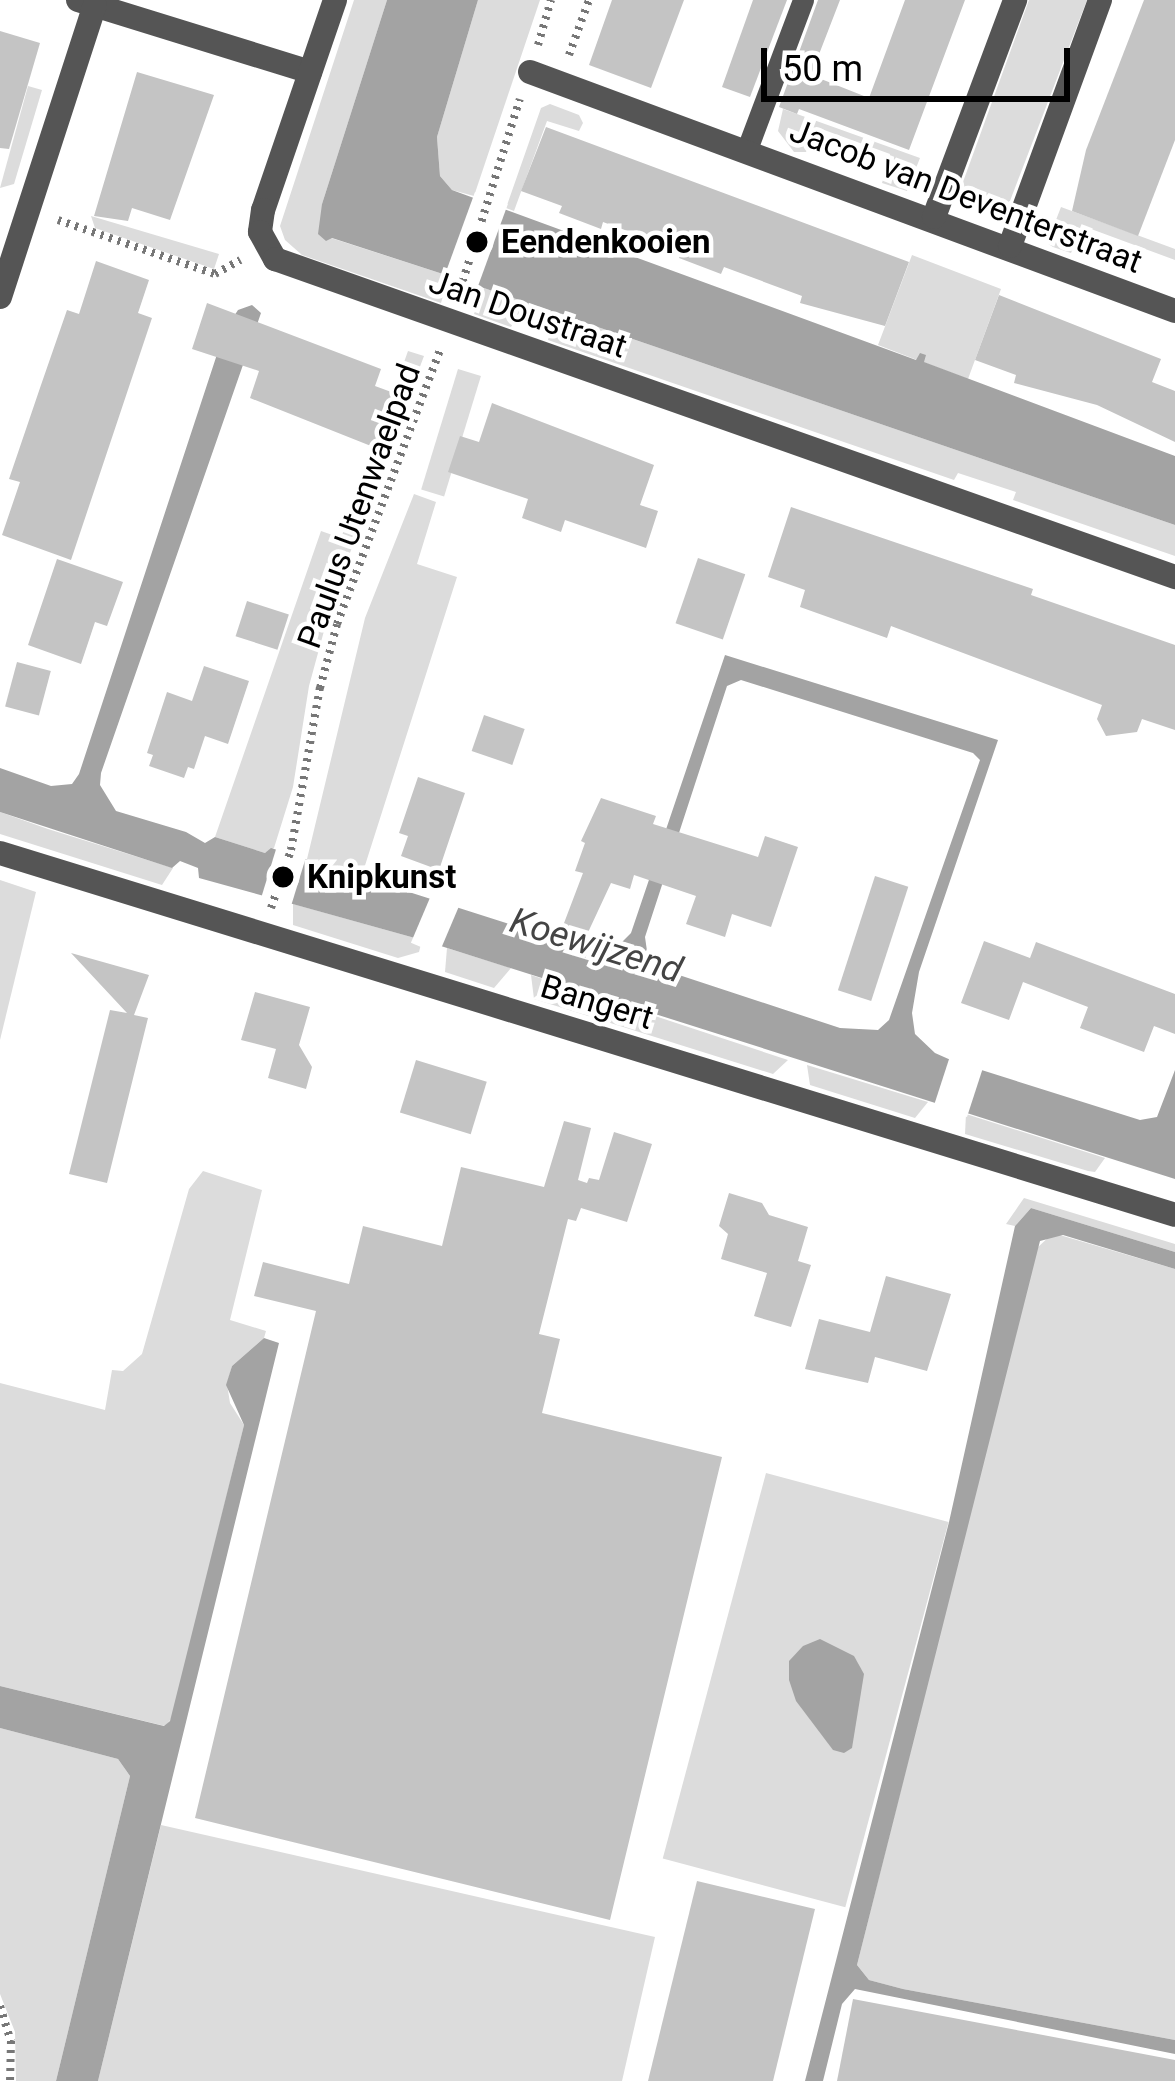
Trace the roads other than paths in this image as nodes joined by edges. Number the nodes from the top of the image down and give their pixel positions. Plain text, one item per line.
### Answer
1 (335, 0) edge
2 (803, 0) edge
3 (1015, 0) edge
4 (1100, 0) edge
5 (87, 2) edge
6 (310, 72) junction
7 (530, 72) road end
8 (747, 149) junction
9 (0, 212) edge
10 (28, 215) junction
11 (934, 217) junction
12 (1010, 246) junction
13 (0, 297) edge
14 (1175, 310) edge
15 (1175, 577) edge
16 (0, 853) edge
17 (1175, 1215) edge

1 - 6 street
2 - 8 lane
3 - 11 street
4 - 12 street
5 - 6 street
5 - 10 street
6 - 15 street, Jan Doustraat
7 - 8 street, Jacob van Deventerstraat
8 - 11 street, Jacob van Deventerstraat
9 - 10 street
10 - 13 street
11 - 12 street, Jacob van Deventerstraat
12 - 14 street, Jacob van Deventerstraat
16 - 17 street, Bangert

